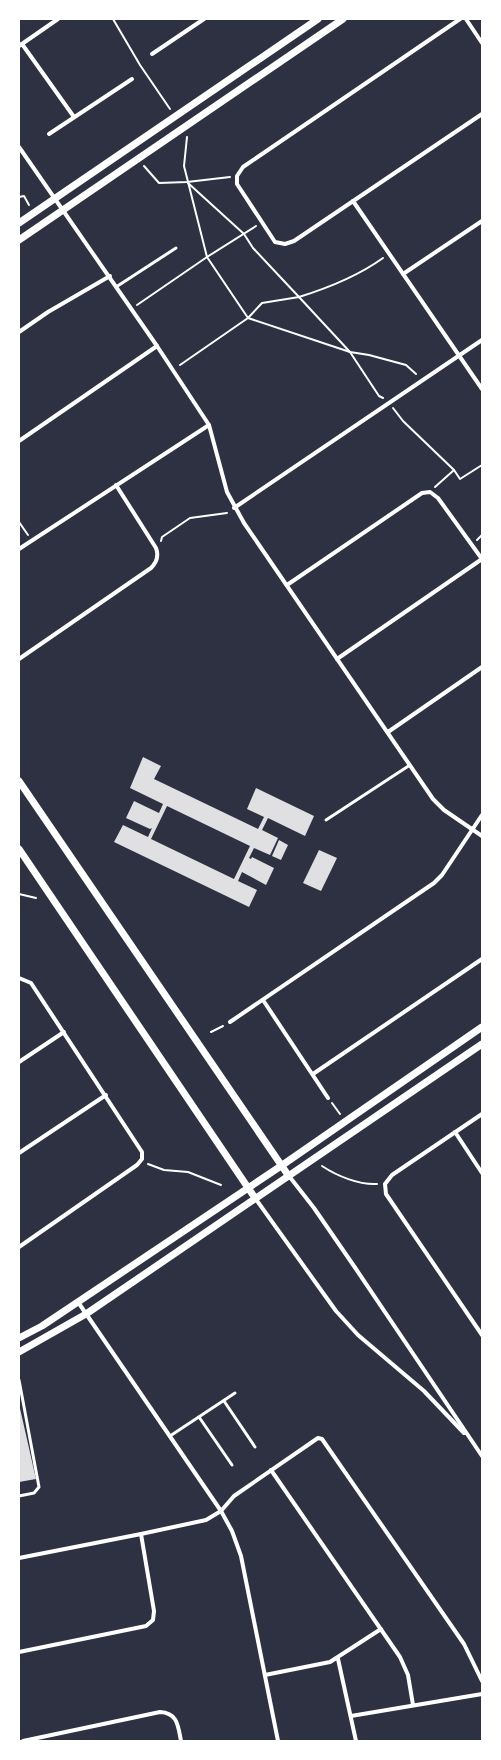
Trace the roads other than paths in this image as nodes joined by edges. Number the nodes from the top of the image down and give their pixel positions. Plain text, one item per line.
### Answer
1 (58, 19) edge
2 (204, 19) edge
3 (318, 19) edge
4 (343, 19) edge
5 (460, 19) edge
6 (466, 19) edge
7 (482, 43) edge
8 (21, 45) edge
9 (152, 54) dead end
10 (132, 79) dead end
11 (482, 114) edge
12 (74, 117) junction
13 (49, 134) dead end
14 (19, 147) edge
15 (54, 199) junction
16 (353, 201) junction
17 (62, 211) junction
18 (482, 221) edge
19 (19, 223) edge
20 (19, 240) edge
21 (176, 248) dead end
22 (403, 274) junction
23 (110, 276) junction
24 (116, 287) junction
25 (19, 332) edge
26 (482, 340) edge
27 (157, 346) junction
28 (460, 355) junction
29 (482, 389) edge
30 (209, 425) junction
31 (19, 441) edge
32 (116, 485) junction
33 (234, 508) junction
34 (19, 550) edge
35 (482, 559) edge
36 (287, 585) junction
37 (20, 657) edge
38 (338, 659) junction
39 (482, 667) edge
40 (388, 732) junction
41 (410, 765) junction
42 (19, 781) edge
43 (482, 815) edge
44 (326, 820) dead end
45 (472, 829) junction
46 (482, 836) edge
47 (19, 849) edge
48 (482, 959) edge
49 (19, 978) edge
50 (263, 1000) junction
51 (230, 1022) road end
52 (482, 1027) edge
53 (64, 1032) junction
54 (482, 1044) edge
55 (19, 1062) edge
56 (313, 1074) junction
57 (106, 1095) junction
58 (328, 1098) road end
59 (482, 1114) edge
60 (455, 1132) junction
61 (19, 1153) edge
62 (281, 1166) junction
63 (482, 1173) edge
64 (288, 1175) junction
65 (248, 1188) junction
66 (255, 1198) junction
67 (19, 1247) edge
68 (78, 1302) junction
69 (86, 1314) junction
70 (482, 1335) edge
71 (19, 1338) edge
72 (19, 1352) edge
73 (19, 1380) edge
74 (235, 1393) dead end
75 (224, 1400) junction
76 (199, 1417) junction
77 (170, 1436) junction
78 (474, 1443) junction
79 (255, 1447) dead end
80 (482, 1456) edge
81 (232, 1464) dead end
82 (271, 1470) junction
83 (19, 1496) edge
84 (221, 1511) junction
85 (141, 1534) junction
86 (19, 1558) edge
87 (381, 1629) junction
88 (19, 1652) edge
89 (338, 1659) junction
90 (265, 1675) junction
91 (482, 1681) edge
92 (482, 1694) edge
93 (413, 1705) junction
94 (351, 1716) junction
95 (23, 1741) edge
96 (181, 1741) edge
97 (278, 1741) edge
98 (356, 1741) edge

1 - 8 street
2 - 9 street
3 - 15 street
4 - 17 street
5 - 16 street
6 - 7 street
8 - 12 street
10 - 12 street
11 - 16 street
12 - 13 street
14 - 15 street
15 - 17 street
15 - 19 street
16 - 22 street
17 - 20 street
17 - 23 street
18 - 22 street
21 - 24 lane
22 - 28 street
23 - 24 street
23 - 25 street
24 - 27 street
26 - 28 street
27 - 30 street
27 - 31 street
28 - 29 street
28 - 33 street
30 - 32 street
30 - 33 street
32 - 34 street
32 - 37 street
33 - 36 street
35 - 36 street
35 - 38 street
36 - 38 street
38 - 40 street
39 - 40 street
40 - 41 street
41 - 44 lane
41 - 45 street
42 - 62 street
43 - 45 street
45 - 46 street
45 - 50 street
47 - 65 street
48 - 56 street
49 - 53 street
50 - 51 street
50 - 56 street
52 - 62 street
53 - 55 street
53 - 57 street
54 - 64 street
56 - 58 street
57 - 61 street
57 - 67 street
59 - 60 street
60 - 63 street
60 - 70 street
62 - 64 street
62 - 65 street
64 - 66 street
64 - 78 street
65 - 66 street
65 - 68 street
66 - 69 street
66 - 78 street
68 - 69 street
68 - 71 street
69 - 72 street
69 - 77 street
73 - 83 lane
74 - 75 lane
75 - 76 lane
75 - 79 lane
76 - 77 lane
76 - 81 lane
77 - 84 street
78 - 80 street
82 - 84 street
82 - 87 street
82 - 91 street
84 - 85 street
84 - 90 street
85 - 86 street
85 - 88 street
87 - 89 street
87 - 93 street
89 - 90 street
89 - 94 street
90 - 97 street
92 - 93 street
93 - 94 street
94 - 98 street
95 - 96 street

